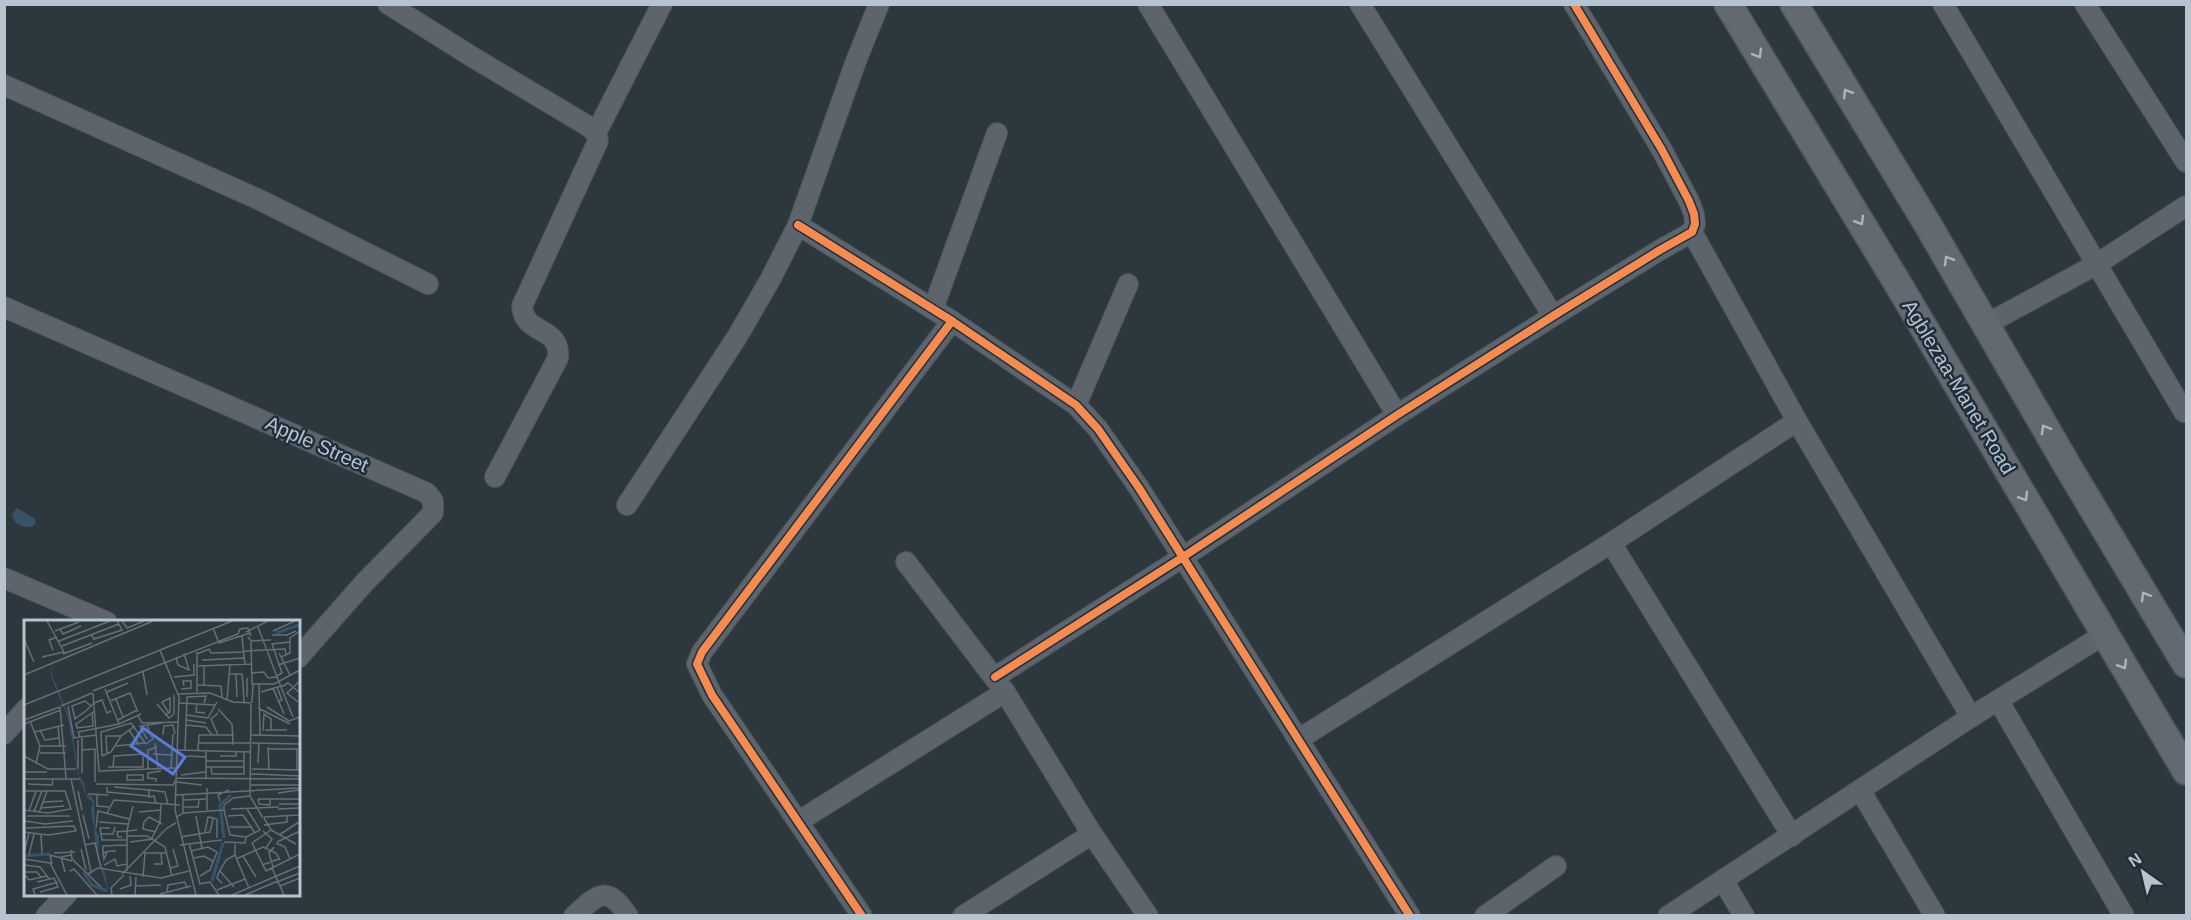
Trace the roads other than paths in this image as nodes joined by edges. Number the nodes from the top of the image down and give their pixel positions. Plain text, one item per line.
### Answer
1 (388, 4) edge
2 (662, 4) edge
3 (879, 4) edge
4 (1148, 4) edge
5 (1360, 4) edge
6 (1574, 4) edge
7 (1728, 4) edge
8 (1794, 4) edge
9 (1943, 4) edge
10 (2085, 4) edge
11 (4, 85) edge
12 (596, 133) junction
13 (997, 133) dead end
14 (2187, 162) edge
15 (2187, 206) edge
16 (798, 225) junction
17 (1692, 232) junction
18 (2097, 264) junction
19 (428, 284) dead end
20 (1128, 284) dead end
21 (4, 307) edge
22 (933, 309) junction
23 (1553, 316) junction
24 (952, 321) junction
25 (1984, 325) junction
26 (1076, 405) junction
27 (2184, 412) dead end
28 (1397, 415) junction
29 (1797, 421) junction
30 (495, 477) dead end
31 (627, 505) dead end
32 (1611, 543) junction
33 (1183, 557) junction
34 (906, 562) dead end
35 (4, 578) edge
36 (101, 620) edge
37 (2105, 634) junction
38 (300, 656) edge
39 (2187, 664) edge
40 (1000, 685) junction
41 (1998, 700) junction
42 (24, 711) edge
43 (1971, 717) junction
44 (4, 734) edge
45 (1299, 739) junction
46 (2187, 771) edge
47 (1860, 790) junction
48 (799, 821) junction
49 (1092, 834) junction
50 (1792, 836) junction
51 (1556, 866) dead end
52 (1723, 880) junction
53 (65, 896) edge
54 (46, 915) edge
55 (574, 915) edge
56 (628, 915) edge
57 (862, 915) edge
58 (963, 915) edge
59 (1148, 915) edge
60 (1410, 915) edge
61 (1485, 915) edge
62 (1668, 915) edge
63 (1744, 915) edge
64 (1935, 915) edge
65 (2124, 915) edge

1 - 12 street
2 - 12 street
3 - 16 street
4 - 28 street
5 - 23 street
6 - 17 street
7 -> 37 main road, Agblezaa-Manet Road
25 -> 8 main road
9 - 18 street
10 - 14 street
11 - 19 street
12 - 30 street
13 - 22 street
15 - 18 street
16 - 22 street
16 - 31 street
17 - 23 street
17 - 29 street
18 - 25 street
18 - 27 street
20 - 26 street
21 - 38 street, Apple Street
22 - 24 street
23 - 28 street
24 - 26 street
24 - 48 street
39 -> 25 main road
26 - 33 street
28 - 33 street
29 - 32 street
29 - 43 street
32 - 45 street
32 - 50 street
33 - 40 street
33 - 45 street
34 - 40 street
35 - 36 street
37 - 41 street
37 -> 46 main road, Agblezaa-Manet Road
40 - 48 street
40 - 49 street
41 - 43 street
41 - 65 street
42 - 44 street
43 - 47 street
45 - 60 street
47 - 50 street
47 - 64 street
48 - 57 street
49 - 58 street
49 - 59 street
50 - 52 street
51 - 61 street
52 - 62 street
52 - 63 street
53 - 54 street
55 - 56 street

